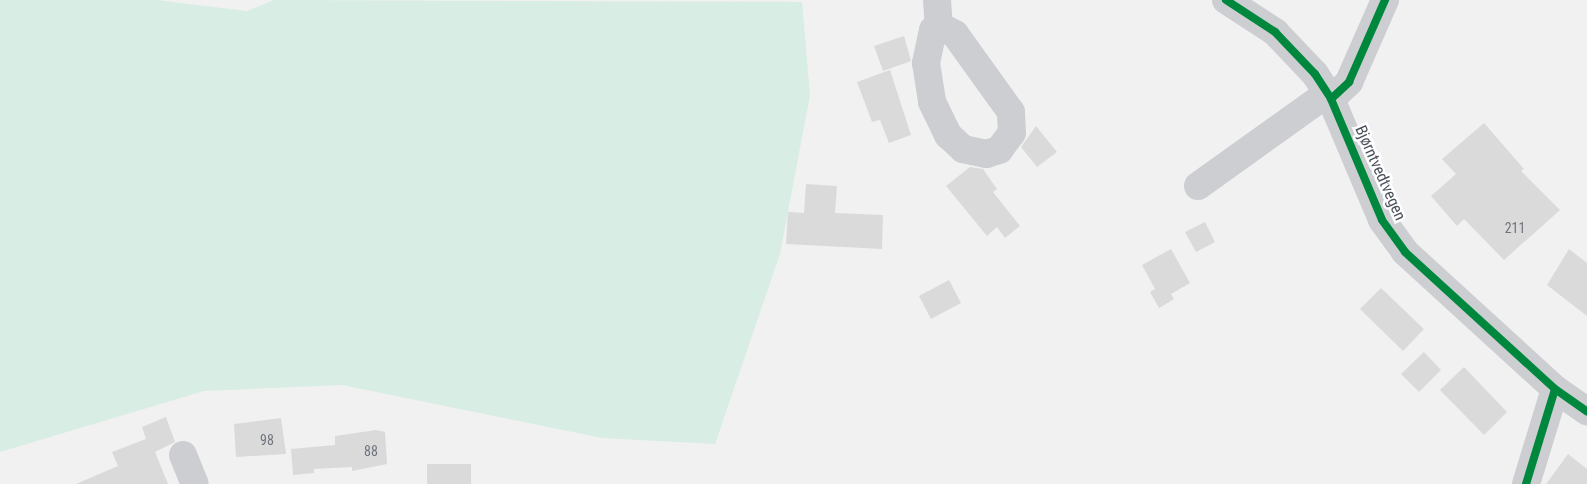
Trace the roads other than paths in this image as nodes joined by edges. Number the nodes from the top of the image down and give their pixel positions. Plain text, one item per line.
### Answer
1 (1226, 0) edge
2 (1385, 0) edge
3 (1330, 96) junction
4 (1198, 186) dead end
5 (1555, 389) junction
6 (1587, 411) edge
7 (183, 455) dead end
8 (195, 484) edge
9 (1526, 484) edge

1 - 3 street, Bjørntvedtvegen
2 - 3 street
3 - 4 street
3 - 5 street, Bjørntvedtvegen
5 - 6 street, Bjørntvedtvegen
5 - 9 street
7 - 8 street

